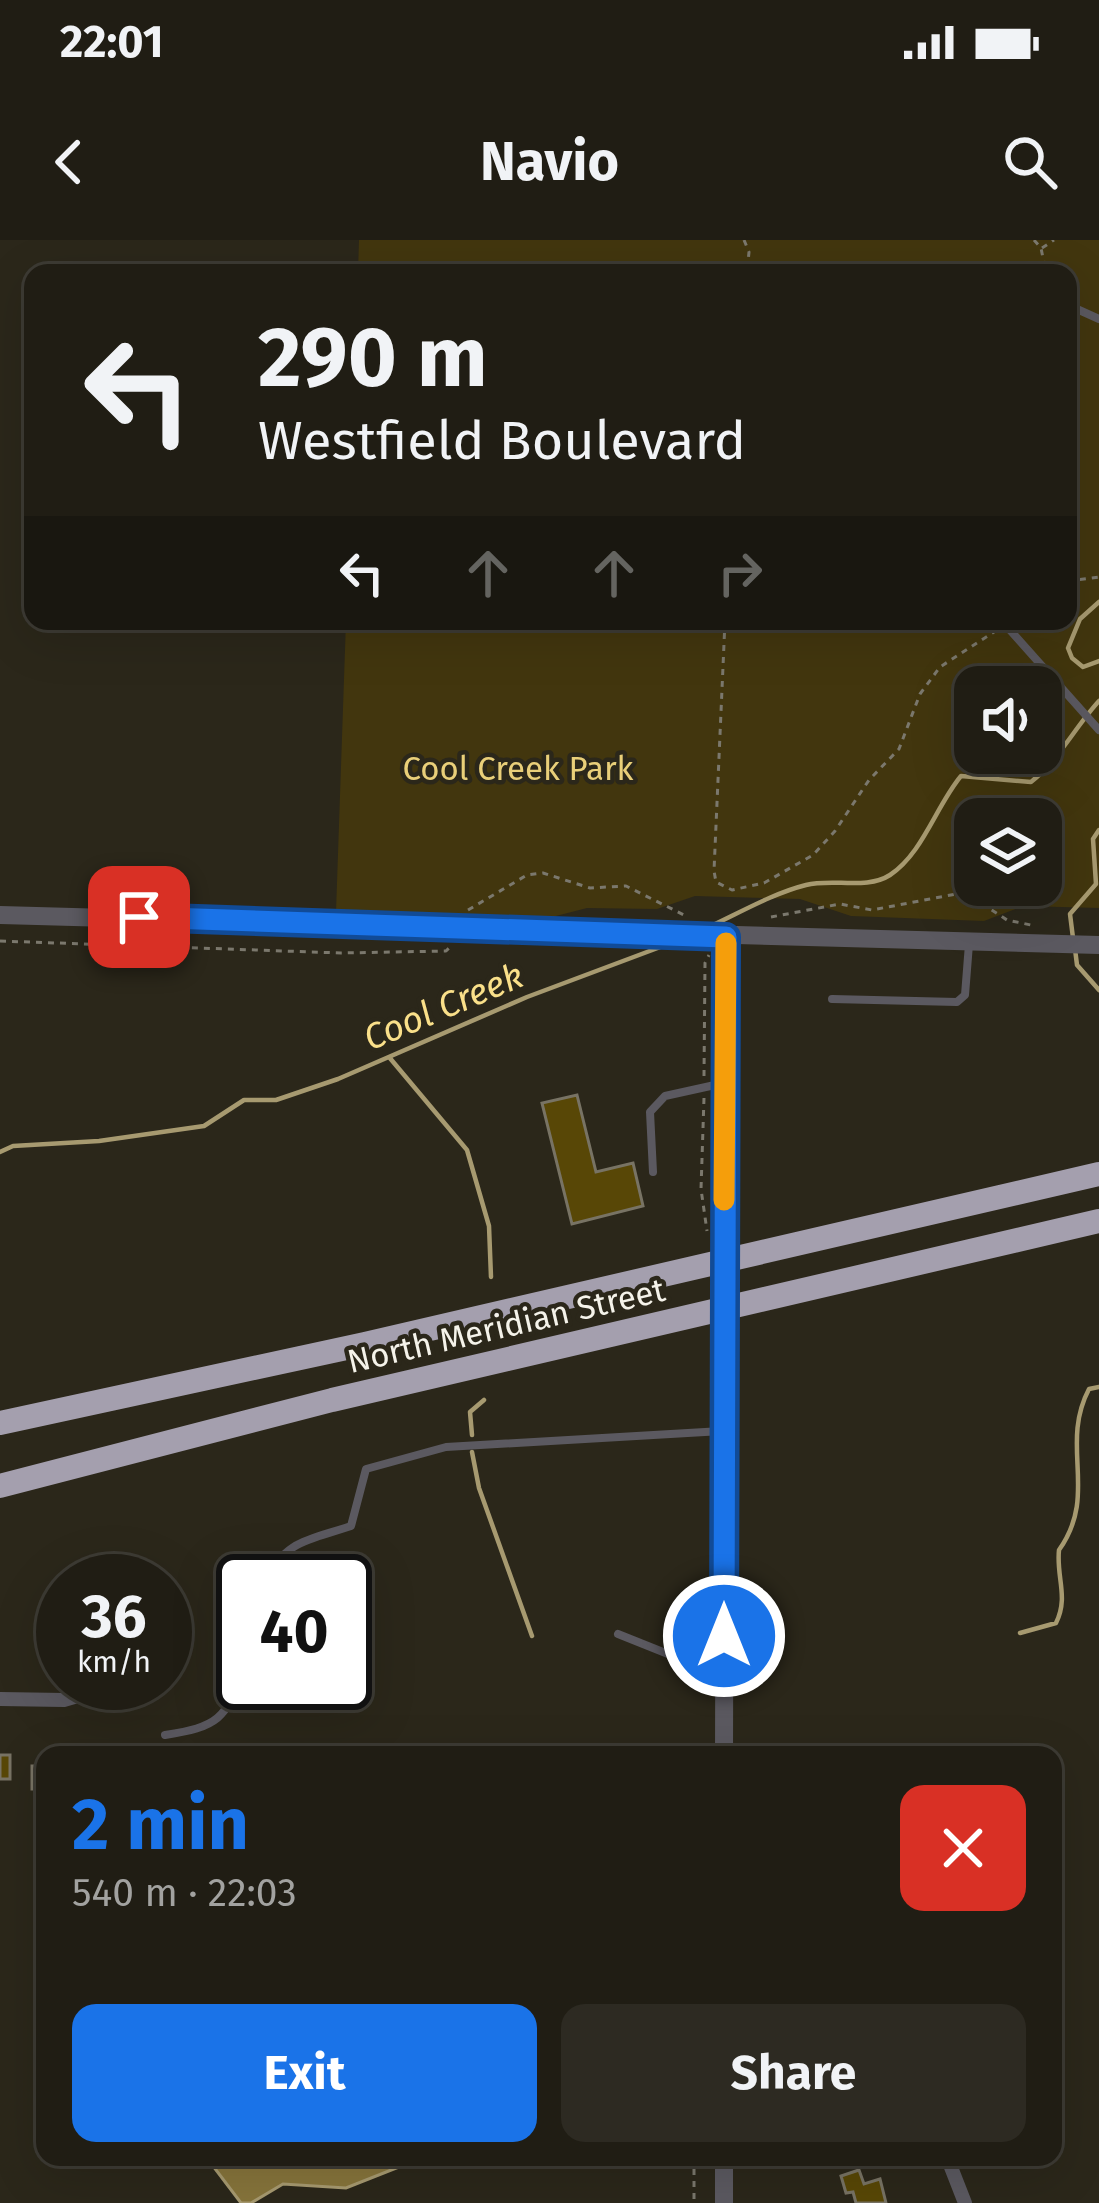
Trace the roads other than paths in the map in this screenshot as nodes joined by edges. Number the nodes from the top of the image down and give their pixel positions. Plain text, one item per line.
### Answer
1 (1011, 630) edge
2 (1097, 729) edge
3 (0, 915) edge
4 (970, 942) junction
5 (714, 943) junction
6 (1093, 945) edge
7 (832, 999) dead end
8 (725, 1082) junction
9 (653, 1172) dead end
10 (1098, 1174) edge
11 (1099, 1221) edge
12 (0, 1423) edge
13 (723, 1431) junction
14 (0, 1491) edge
15 (283, 1554) edge
16 (618, 1634) dead end
17 (724, 1677) junction
18 (0, 1700) edge
19 (36, 1700) edge
20 (224, 1710) edge
21 (165, 1736) dead end
22 (724, 1746) edge
23 (724, 2166) edge
24 (951, 2166) edge
25 (724, 2203) edge
26 (965, 2203) edge

1 - 2 lane
3 - 5 street
4 - 5 street
4 - 6 street
4 - 7 lane
5 - 8 street
8 - 9 lane
8 - 13 street
10 - 12 highway, North Meridian Street
11 - 14 highway, North Meridian Street
13 - 15 lane
13 - 17 street
16 - 17 lane
17 - 22 street
18 - 19 street
20 - 21 lane
23 - 25 street
24 - 26 street

